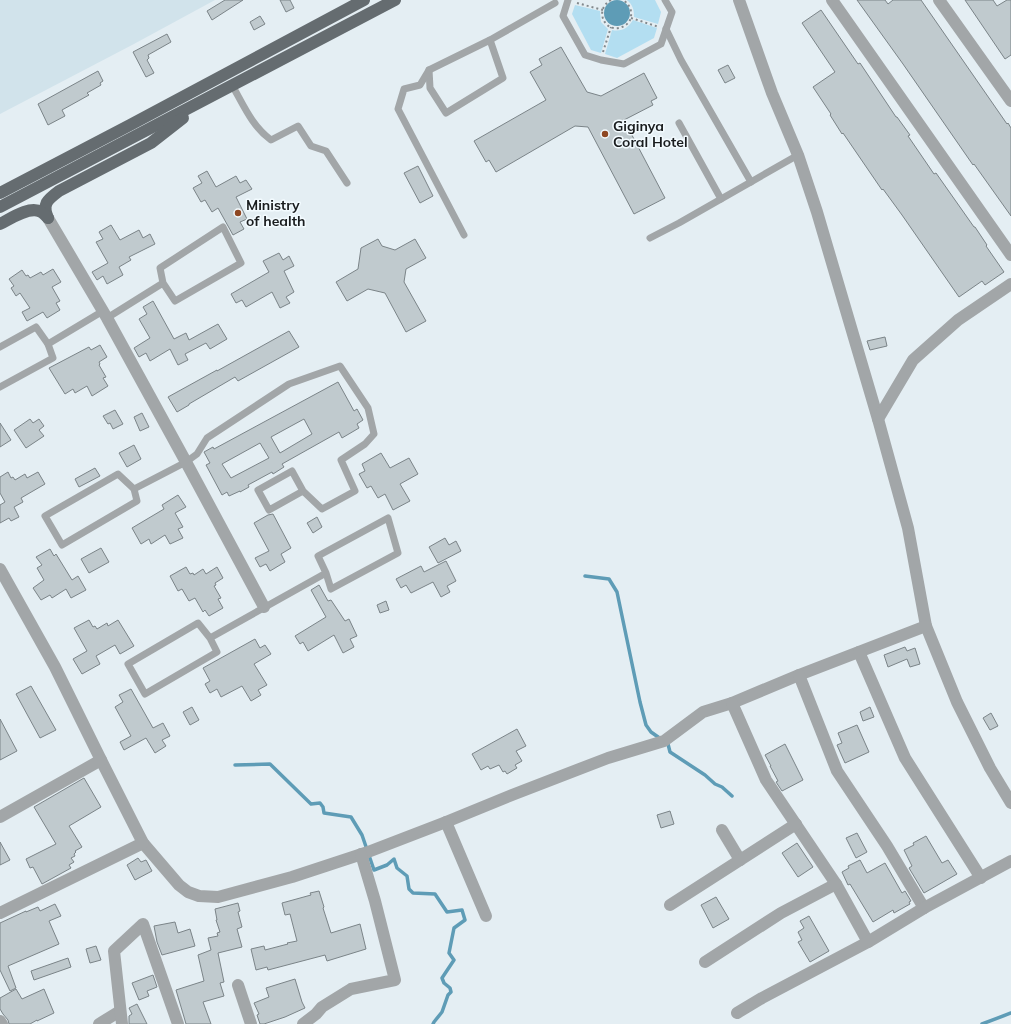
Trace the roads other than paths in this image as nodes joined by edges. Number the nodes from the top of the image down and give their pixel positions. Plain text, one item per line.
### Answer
1 (364, 0) edge
2 (395, 0) edge
3 (568, 0) edge
4 (665, 0) edge
5 (739, 0) edge
6 (832, 0) edge
7 (939, 0) edge
8 (554, 2) edge
9 (563, 16) junction
10 (666, 29) junction
11 (490, 40) junction
12 (429, 70) junction
13 (232, 85) junction
14 (208, 99) junction
15 (1011, 101) edge
16 (680, 123) dead end
17 (798, 155) junction
18 (751, 182) junction
19 (346, 183) dead end
20 (0, 193) edge
21 (721, 199) junction
22 (0, 207) edge
23 (48, 218) junction
24 (0, 224) edge
25 (464, 235) dead end
26 (650, 238) dead end
27 (1011, 255) edge
28 (163, 283) junction
29 (1011, 284) edge
30 (105, 314) junction
31 (48, 344) junction
32 (0, 347) edge
33 (0, 387) edge
34 (878, 419) junction
35 (186, 462) junction
36 (134, 489) junction
37 (303, 491) junction
38 (0, 569) edge
39 (326, 573) junction
40 (264, 607) junction
41 (926, 626) junction
42 (210, 638) junction
43 (859, 652) junction
44 (799, 675) junction
45 (732, 703) junction
46 (101, 760) junction
47 (1011, 803) edge
48 (0, 817) edge
49 (446, 822) junction
50 (796, 824) junction
51 (722, 830) dead end
52 (143, 843) junction
53 (361, 854) junction
54 (740, 860) junction
55 (1011, 861) edge
56 (981, 878) junction
57 (836, 884) junction
58 (670, 905) dead end
59 (924, 908) junction
60 (0, 913) edge
61 (486, 916) dead end
62 (868, 942) junction
63 (705, 962) dead end
64 (238, 985) dead end
65 (120, 1011) junction
66 (737, 1013) dead end
67 (0, 1021) edge
68 (2, 1024) edge
69 (99, 1024) edge
70 (122, 1024) edge
71 (178, 1024) edge
72 (251, 1024) edge
73 (303, 1024) edge

1 - 20 main road
2 - 13 main road
3 - 9 lane
4 - 10 lane
5 - 17 street
6 - 27 street
7 - 15 street
8 - 9 lane
8 - 11 lane
9 - 10 lane
10 - 18 lane
11 - 12 lane
11 - 12 lane
12 - 25 lane
13 - 14 main road
13 - 19 lane
14 - 22 main road
14 - 23 main road
16 - 21 lane
17 - 18 lane
17 - 34 street
18 - 21 lane
21 - 26 lane
23 - 24 main road
23 - 30 street
28 - 28 lane
28 - 30 lane
29 - 34 street
30 - 31 lane
30 - 35 street
31 - 32 lane
31 - 33 lane
34 - 41 street
35 - 36 lane
35 - 37 lane
35 - 40 street
36 - 36 lane
37 - 37 lane
38 - 46 street
39 - 39 lane
39 - 40 lane
40 - 42 lane
41 - 43 street
41 - 47 street
42 - 42 lane
43 - 44 street
43 - 56 street
44 - 45 street
44 - 59 street
45 - 49 street
45 - 50 street
46 - 48 street
46 - 52 street
49 - 53 street
49 - 61 street
50 - 54 street
50 - 57 street
51 - 54 street
52 - 53 street
52 - 60 street
53 - 73 street
54 - 58 street
55 - 56 street
56 - 59 street
57 - 62 street
57 - 63 street
59 - 62 street
62 - 66 street
64 - 72 street
65 - 69 street
65 - 70 street
65 - 71 street
67 - 68 street

